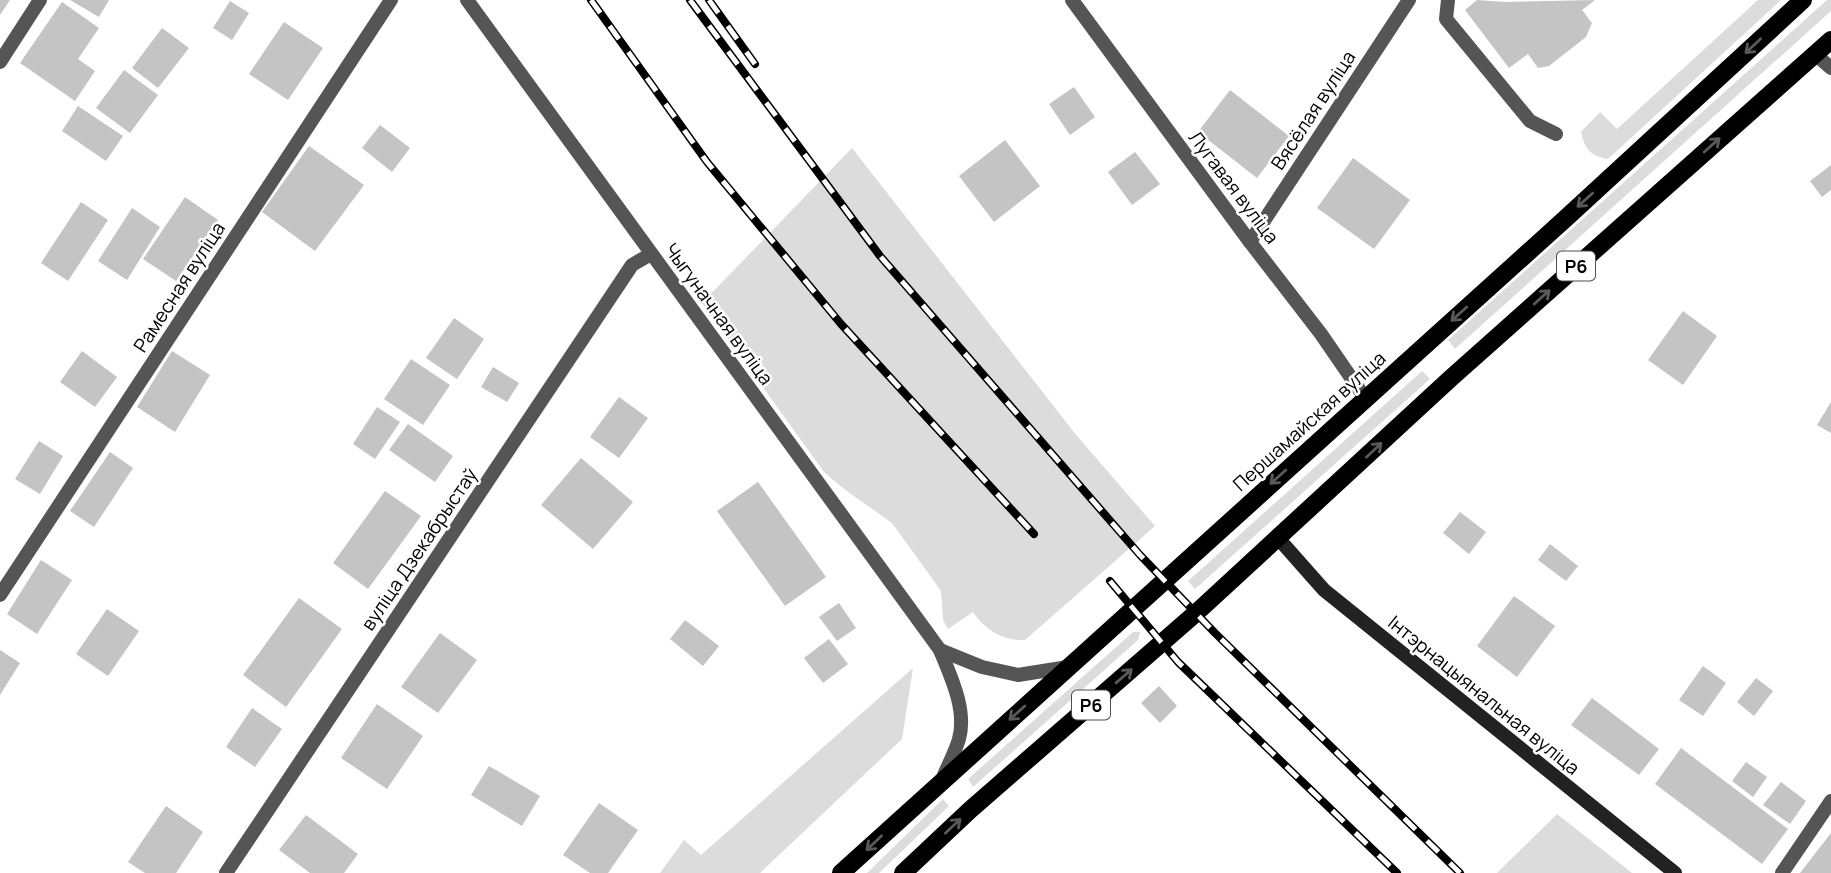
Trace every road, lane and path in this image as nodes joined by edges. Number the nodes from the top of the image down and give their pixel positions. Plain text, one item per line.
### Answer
1 (40, 0) edge
2 (391, 0) edge
3 (467, 0) edge
4 (1072, 0) edge
5 (1409, 0) edge
6 (1448, 0) edge
7 (1803, 0) edge
8 (1831, 40) edge
9 (1815, 54) junction
10 (0, 62) edge
11 (1831, 68) edge
12 (1556, 134) dead end
13 (1250, 242) junction
14 (651, 254) junction
15 (1365, 398) junction
16 (1278, 538) junction
17 (0, 595) edge
18 (940, 650) junction
19 (1068, 667) junction
20 (942, 780) junction
21 (1831, 801) edge
22 (226, 873) edge
23 (841, 873) edge
24 (904, 873) edge
25 (1675, 873) edge
26 (1783, 873) edge

1 - 10 street
2 - 17 street, Рамесная вуліца
3 - 14 street, Чыгуначная вуліца
4 - 13 street, Лугавая вуліца
5 - 13 street, Вясёлая вуліца
6 - 12 street
7 -> 15 main road, Першамайская вуліца / Р6
8 - 9 main road, Р6
9 - 11 street
16 -> 9 main road, Р6
13 - 15 street, Лугавая вуліца
14 - 18 street, Чыгуначная вуліца
14 - 22 street, вуліца Дзекабрыстаў
15 -> 19 main road, Першамайская вуліца / Р6
24 -> 16 main road, Р6
16 - 25 main road, Інтэрнацыянальная вуліца
18 - 19 street
18 - 20 street, Чыгуначная вуліца
19 -> 20 main road, Першамайская вуліца / Р6
20 -> 23 main road, Першамайская вуліца / Р6
21 - 26 street

